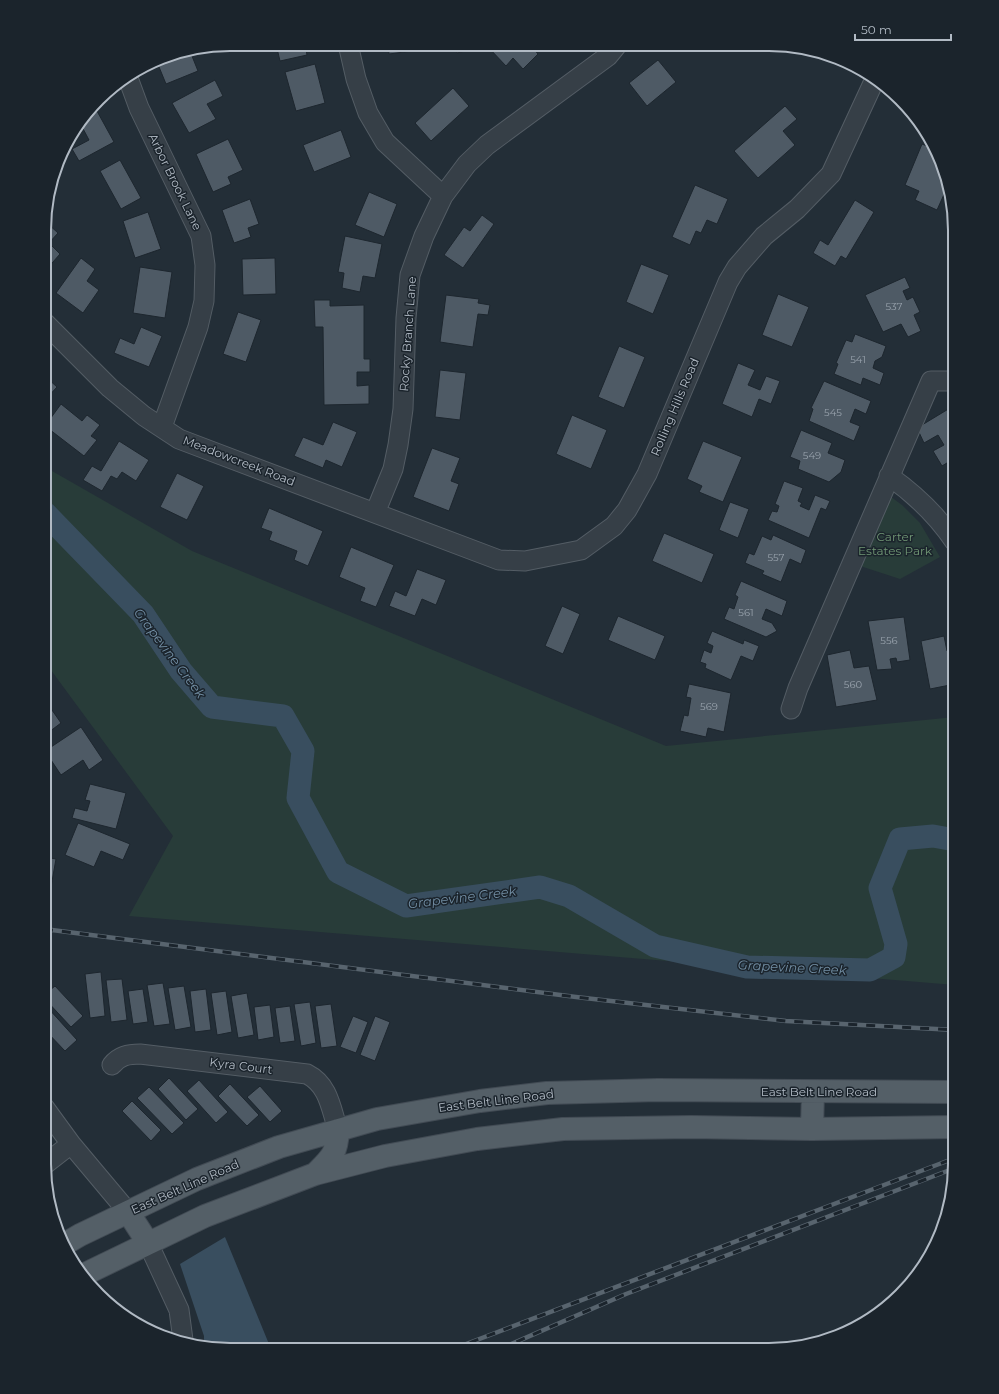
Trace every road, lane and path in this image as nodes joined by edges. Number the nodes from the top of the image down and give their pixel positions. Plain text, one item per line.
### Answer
1 (350, 51) edge
2 (613, 51) edge
3 (129, 82) edge
4 (873, 85) edge
5 (443, 196) junction
6 (51, 329) edge
7 (948, 381) edge
8 (162, 427) junction
9 (889, 476) junction
10 (375, 513) junction
11 (948, 532) edge
12 (791, 710) dead end
13 (112, 1065) dead end
14 (813, 1092) junction
15 (948, 1092) edge
16 (51, 1117) edge
17 (948, 1127) edge
18 (812, 1129) junction
19 (338, 1130) junction
20 (71, 1144) junction
21 (51, 1160) edge
22 (315, 1174) junction
23 (128, 1212) junction
24 (69, 1241) edge
25 (148, 1243) junction
26 (88, 1273) edge
27 (183, 1336) edge

1 - 5 street
2 - 5 street, Rocky Branch Lane
3 - 8 street, Arbor Brook Lane
4 - 10 street, Rolling Hills Road
5 - 10 street, Rocky Branch Lane
6 - 8 street, Meadowcreek Road
7 - 9 street
8 - 10 street, Meadowcreek Road
9 - 11 street
9 - 12 street
13 - 19 street, Kyra Court
14 - 15 main road, East Belt Line Road
14 - 18 main road
14 - 19 main road, East Belt Line Road
16 - 20 street
17 - 18 main road
18 - 22 main road
19 - 22 main road
19 - 23 main road, East Belt Line Road
20 - 21 street
20 - 23 street
22 - 25 main road
23 - 24 main road, East Belt Line Road
23 - 25 main road
25 - 26 main road
25 - 27 street

